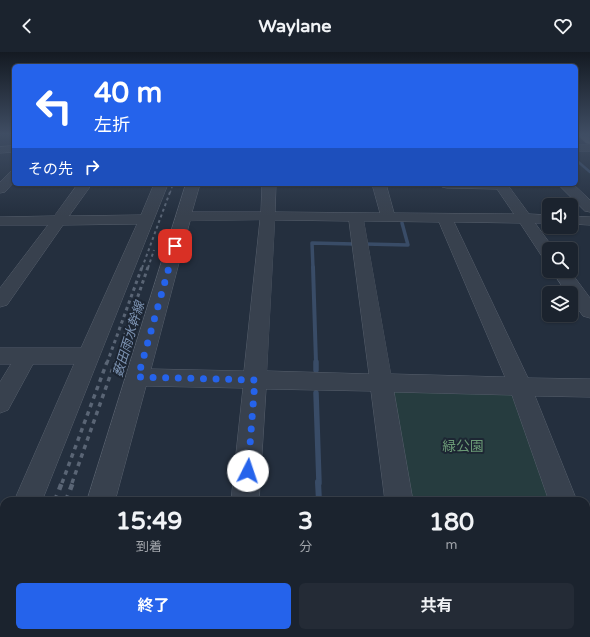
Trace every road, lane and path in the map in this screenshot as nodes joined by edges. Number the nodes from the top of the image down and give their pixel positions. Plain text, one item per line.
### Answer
1 (12, 177) edge
2 (84, 186) edge
3 (160, 186) edge
4 (192, 186) edge
5 (269, 186) edge
6 (380, 186) edge
7 (501, 186) edge
8 (567, 186) edge
9 (0, 189) edge
10 (590, 208) edge
11 (268, 216) junction
12 (183, 217) junction
13 (356, 217) junction
14 (388, 217) junction
15 (445, 218) junction
16 (146, 219) junction
17 (524, 219) junction
18 (542, 220) edge
19 (578, 220) edge
20 (590, 220) edge
21 (0, 221) edge
22 (59, 221) junction
23 (542, 244) edge
24 (566, 278) edge
25 (0, 301) edge
26 (590, 312) edge
27 (0, 356) edge
28 (26, 356) junction
29 (88, 356) junction
30 (138, 377) junction
31 (255, 380) junction
32 (381, 383) junction
33 (520, 386) junction
34 (590, 388) edge
35 (0, 403) edge
36 (30, 497) edge
37 (102, 497) edge
38 (245, 497) edge
39 (398, 497) edge
40 (562, 497) edge

1 - 9 street
2 - 22 street
3 - 16 street
4 - 12 street
5 - 11 street
6 - 14 street
7 - 17 street
8 - 10 street
11 - 12 street
11 - 13 street
11 - 31 street
12 - 30 street
13 - 14 street
13 - 32 street
14 - 15 street
15 - 17 street
15 - 33 street
16 - 22 street
16 - 29 street
17 - 18 street
17 - 23 street
19 - 20 street
21 - 22 street
22 - 25 street
24 - 26 street
27 - 28 street
28 - 29 street
28 - 35 street
29 - 36 street
30 - 31 street
30 - 37 street
31 - 32 street
31 - 38 street
32 - 33 street
32 - 39 street
33 - 34 street
33 - 40 street

